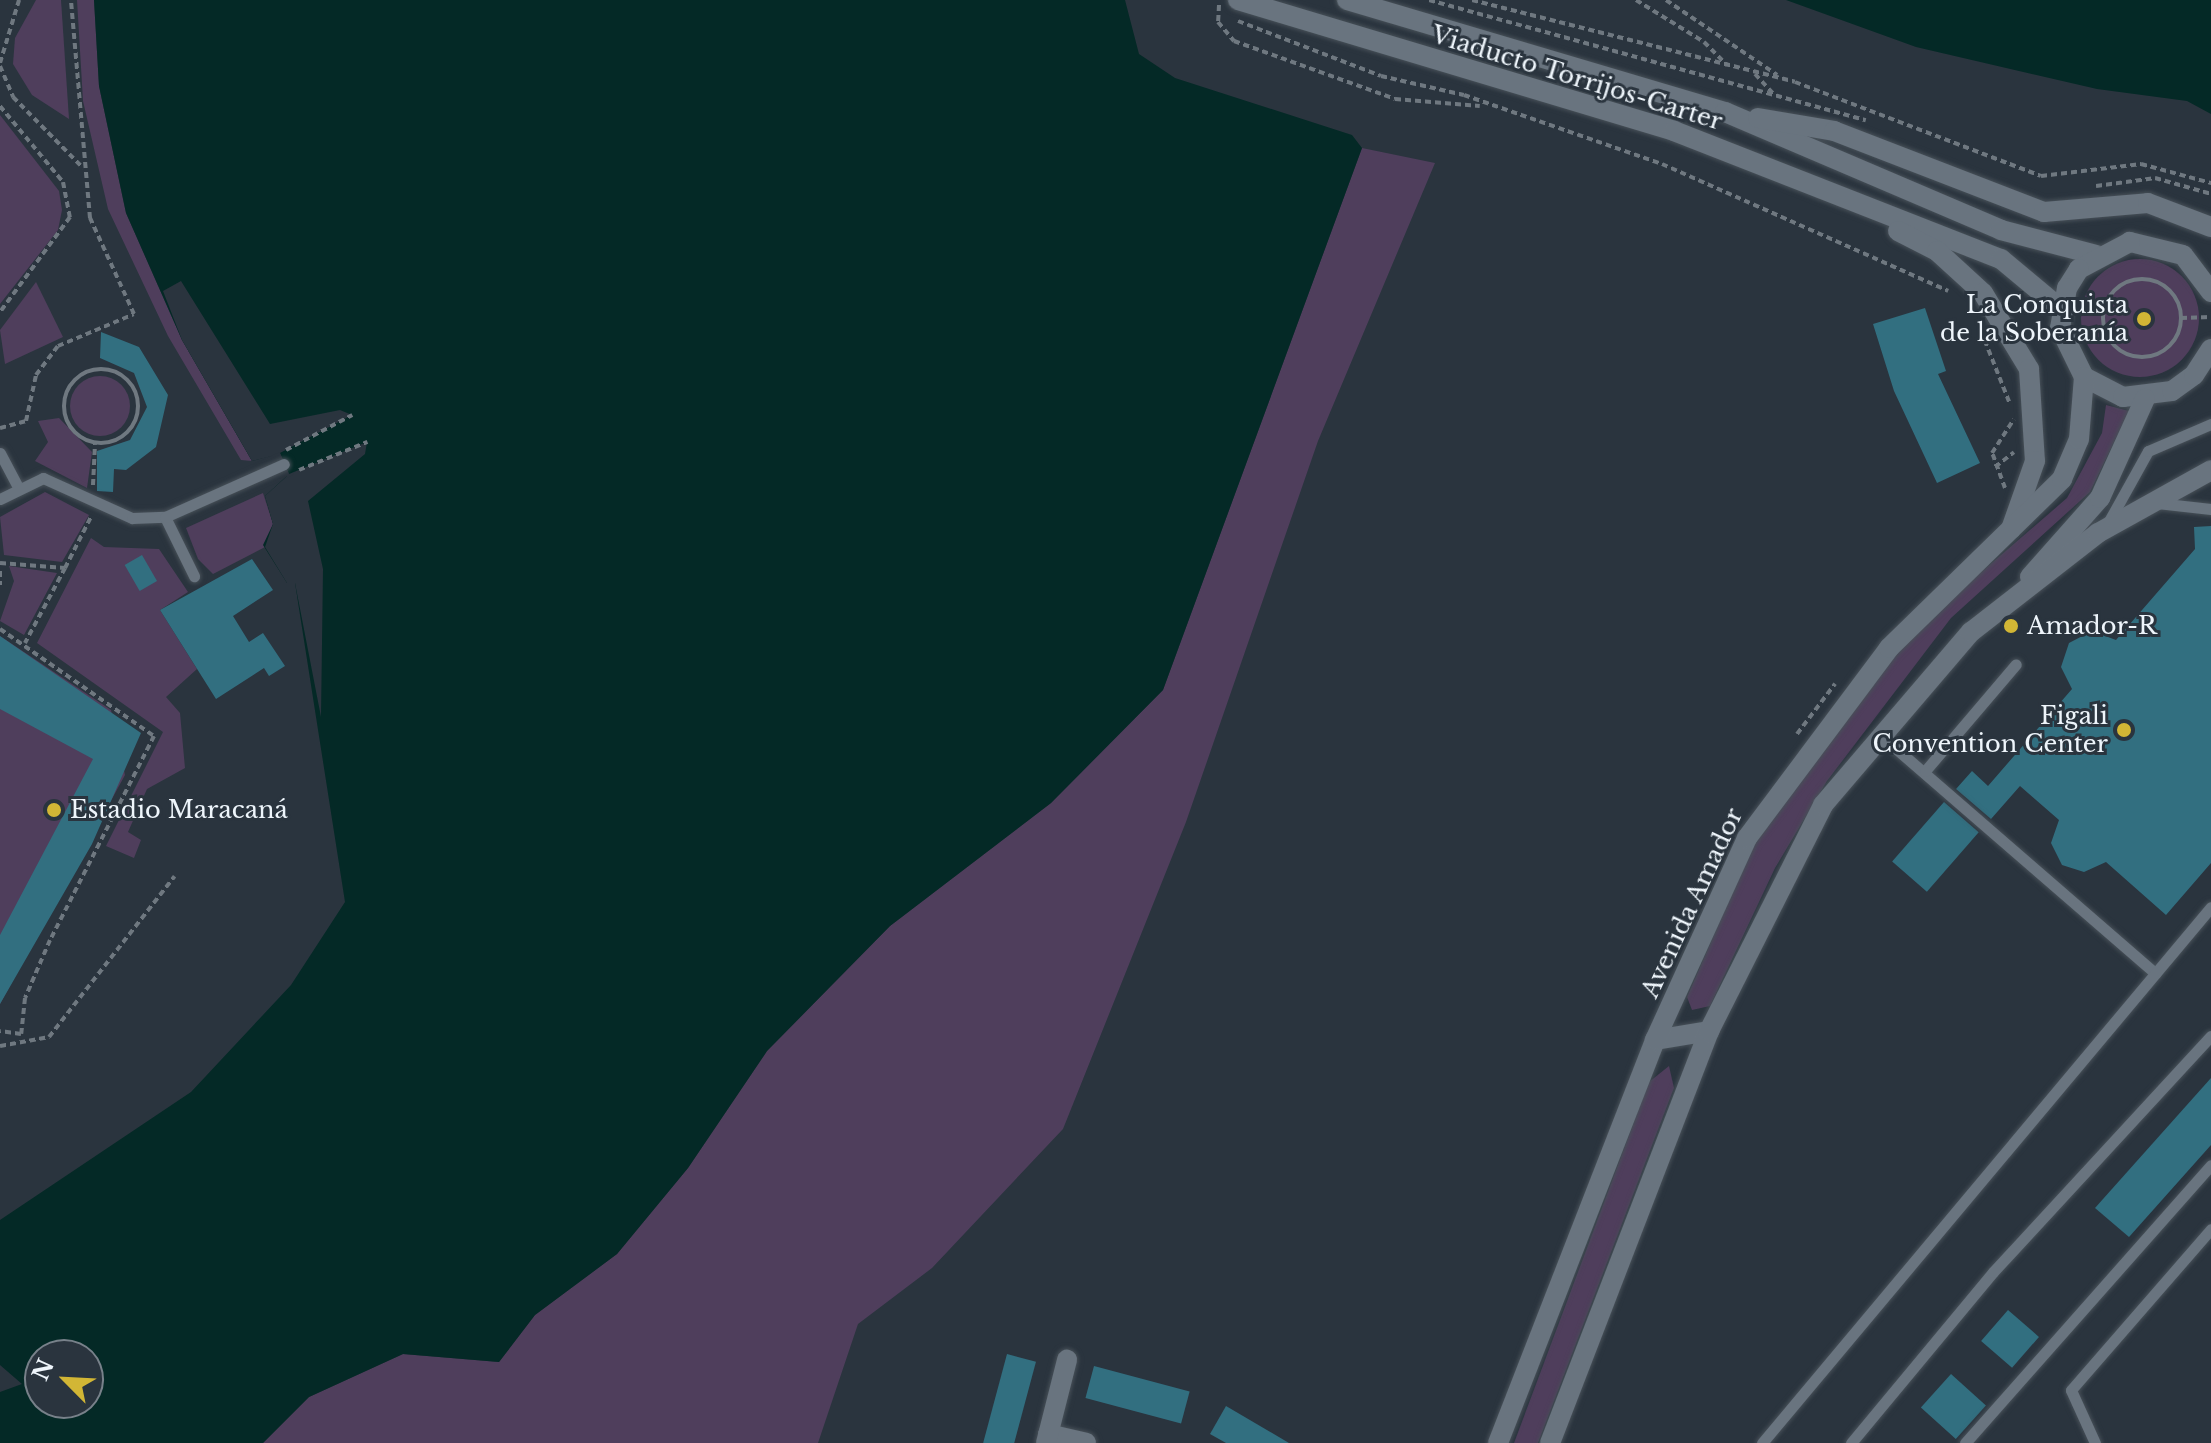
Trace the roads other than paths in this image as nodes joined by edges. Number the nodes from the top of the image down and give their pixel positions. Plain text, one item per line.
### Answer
1 (1238, 0) edge
2 (1347, 0) edge
3 (1725, 112) junction
4 (1806, 183) junction
5 (2211, 227) edge
6 (2096, 255) junction
7 (2210, 286) edge
8 (2061, 309) junction
9 (2211, 351) edge
10 (2084, 377) junction
11 (2145, 399) junction
12 (2211, 424) edge
13 (0, 453) edge
14 (285, 464) road end
15 (2211, 470) edge
16 (19, 489) junction
17 (0, 499) edge
18 (2148, 502) junction
19 (2211, 509) edge
20 (165, 517) junction
21 (2098, 533) junction
22 (2003, 545) junction
23 (194, 576) dead end
24 (2024, 588) junction
25 (2016, 664) dead end
26 (1878, 732) junction
27 (1925, 771) junction
28 (2211, 907) edge
29 (2155, 973) junction
30 (1709, 1031) junction
31 (2211, 1036) edge
32 (1655, 1040) junction
33 (2211, 1165) edge
34 (2211, 1229) edge
35 (1067, 1360) dead end
36 (1047, 1438) edge
37 (1086, 1443) edge
38 (1498, 1443) edge
39 (1550, 1443) edge
40 (1762, 1443) edge
41 (1851, 1443) edge
42 (1965, 1443) edge
43 (2095, 1443) edge

1 - 4 main road, Viaducto Torrijos-Carter
2 - 3 main road, Viaducto Torrijos-Carter
3 - 5 main road
3 - 6 main road, Viaducto Torrijos-Carter
4 - 8 main road, Viaducto Torrijos-Carter
4 - 22 main road
6 - 7 main road
6 - 8 main road
8 - 10 main road
9 - 11 main road
10 - 11 main road
10 - 22 main road, Avenida Amador
11 - 24 main road
12 - 21 lane
13 - 16 lane
14 - 20 lane
15 - 18 main road
16 - 17 lane
16 - 20 lane
18 - 19 lane
18 - 21 main road
20 - 23 lane
21 - 24 main road
22 - 32 main road, Avenida Amador
24 - 26 main road
25 - 27 lane
26 - 27 lane
26 - 30 main road
27 - 29 lane
28 - 29 lane
29 - 40 lane
30 - 32 main road
30 - 39 main road
31 - 41 lane
32 - 38 main road, Avenida Amador
33 - 42 lane
34 - 43 lane
35 - 36 main road
36 - 37 main road

